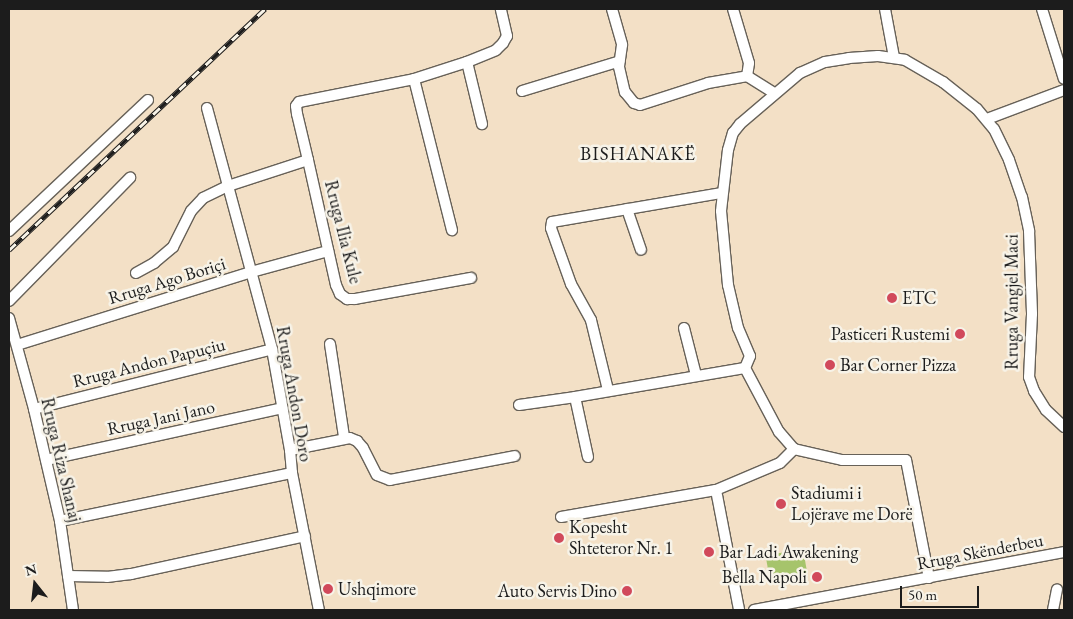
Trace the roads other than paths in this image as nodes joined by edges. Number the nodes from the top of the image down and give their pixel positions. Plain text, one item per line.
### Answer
1 (501, 9) edge
2 (612, 9) edge
3 (733, 9) edge
4 (885, 9) edge
5 (1042, 9) edge
6 (894, 57) junction
7 (620, 61) junction
8 (467, 62) junction
9 (747, 76) junction
10 (414, 78) junction
11 (1064, 79) edge
12 (1064, 90) edge
13 (522, 91) dead end
14 (774, 93) junction
15 (148, 100) dead end
16 (207, 108) dead end
17 (987, 119) junction
18 (482, 124) dead end
19 (308, 160) junction
20 (130, 178) dead end
21 (228, 186) junction
22 (721, 193) junction
23 (627, 209) junction
24 (452, 230) dead end
25 (9, 231) edge
26 (640, 250) dead end
27 (328, 251) junction
28 (251, 272) junction
29 (136, 273) dead end
30 (471, 278) dead end
31 (9, 301) edge
32 (9, 318) edge
33 (684, 328) dead end
34 (330, 344) dead end
35 (17, 345) junction
36 (272, 349) junction
37 (744, 368) junction
38 (696, 375) junction
39 (608, 390) junction
40 (575, 397) junction
41 (519, 405) dead end
42 (282, 408) junction
43 (34, 409) junction
44 (1064, 427) edge
45 (344, 437) junction
46 (794, 449) junction
47 (290, 450) junction
48 (515, 456) dead end
49 (588, 457) dead end
50 (46, 460) junction
51 (292, 473) junction
52 (716, 490) junction
53 (562, 517) dead end
54 (60, 521) junction
55 (305, 536) junction
56 (1064, 552) edge
57 (68, 576) junction
58 (928, 578) junction
59 (1057, 588) dead end
60 (73, 610) edge
61 (319, 610) edge
62 (739, 610) edge
63 (754, 610) edge
64 (1053, 610) edge

1 - 8 street
2 - 7 street
3 - 9 street
4 - 6 street
5 - 11 street
6 - 14 street, Rruga Vangjel Maci
6 - 17 street, Rruga Vangjel Maci
7 - 9 street
7 - 13 street
8 - 10 street
8 - 18 street
9 - 14 street
10 - 19 street
10 - 24 street
12 - 17 street
14 - 22 street, Rruga Vangjel Maci
15 - 25 street
16 - 21 street, Rruga Andon Doro
17 - 44 street, Rruga Vangjel Maci
19 - 21 street, Rruga Ilia Kule
19 - 27 street, Rruga Ilia Kule
20 - 31 street
21 - 28 street, Rruga Andon Doro
21 - 29 street
22 - 23 street
22 - 37 street, Rruga Vangjel Maci
23 - 26 street
23 - 39 street
27 - 28 street, Rruga Ago Boriçi
27 - 30 street, Rruga Ilia Kule
28 - 35 street, Rruga Ago Boriçi
28 - 36 street, Rruga Andon Doro
32 - 35 street, Rruga Riza Shanaj
33 - 38 street
34 - 45 street
35 - 43 street, Rruga Riza Shanaj
36 - 42 street, Rruga Andon Doro
36 - 43 street, Rruga Andon Papuçiu
37 - 38 street
37 - 46 street
38 - 39 street
39 - 40 street
40 - 41 street
40 - 49 street
42 - 47 street, Rruga Andon Doro
42 - 50 street, Rruga Jani Jano
43 - 50 street, Rruga Riza Shanaj
45 - 47 street
45 - 48 street
46 - 52 street
46 - 58 street
47 - 51 street, Rruga Andon Doro
50 - 54 street, Rruga Riza Shanaj
51 - 54 street
51 - 55 street, Rruga Andon Doro
52 - 53 street
52 - 62 street
54 - 57 street, Rruga Riza Shanaj
55 - 57 street
55 - 61 street, Rruga Andon Doro
56 - 58 street, Rruga Skënderbeu
57 - 60 street, Rruga Riza Shanaj
58 - 63 street, Rruga Skënderbeu
59 - 64 street

